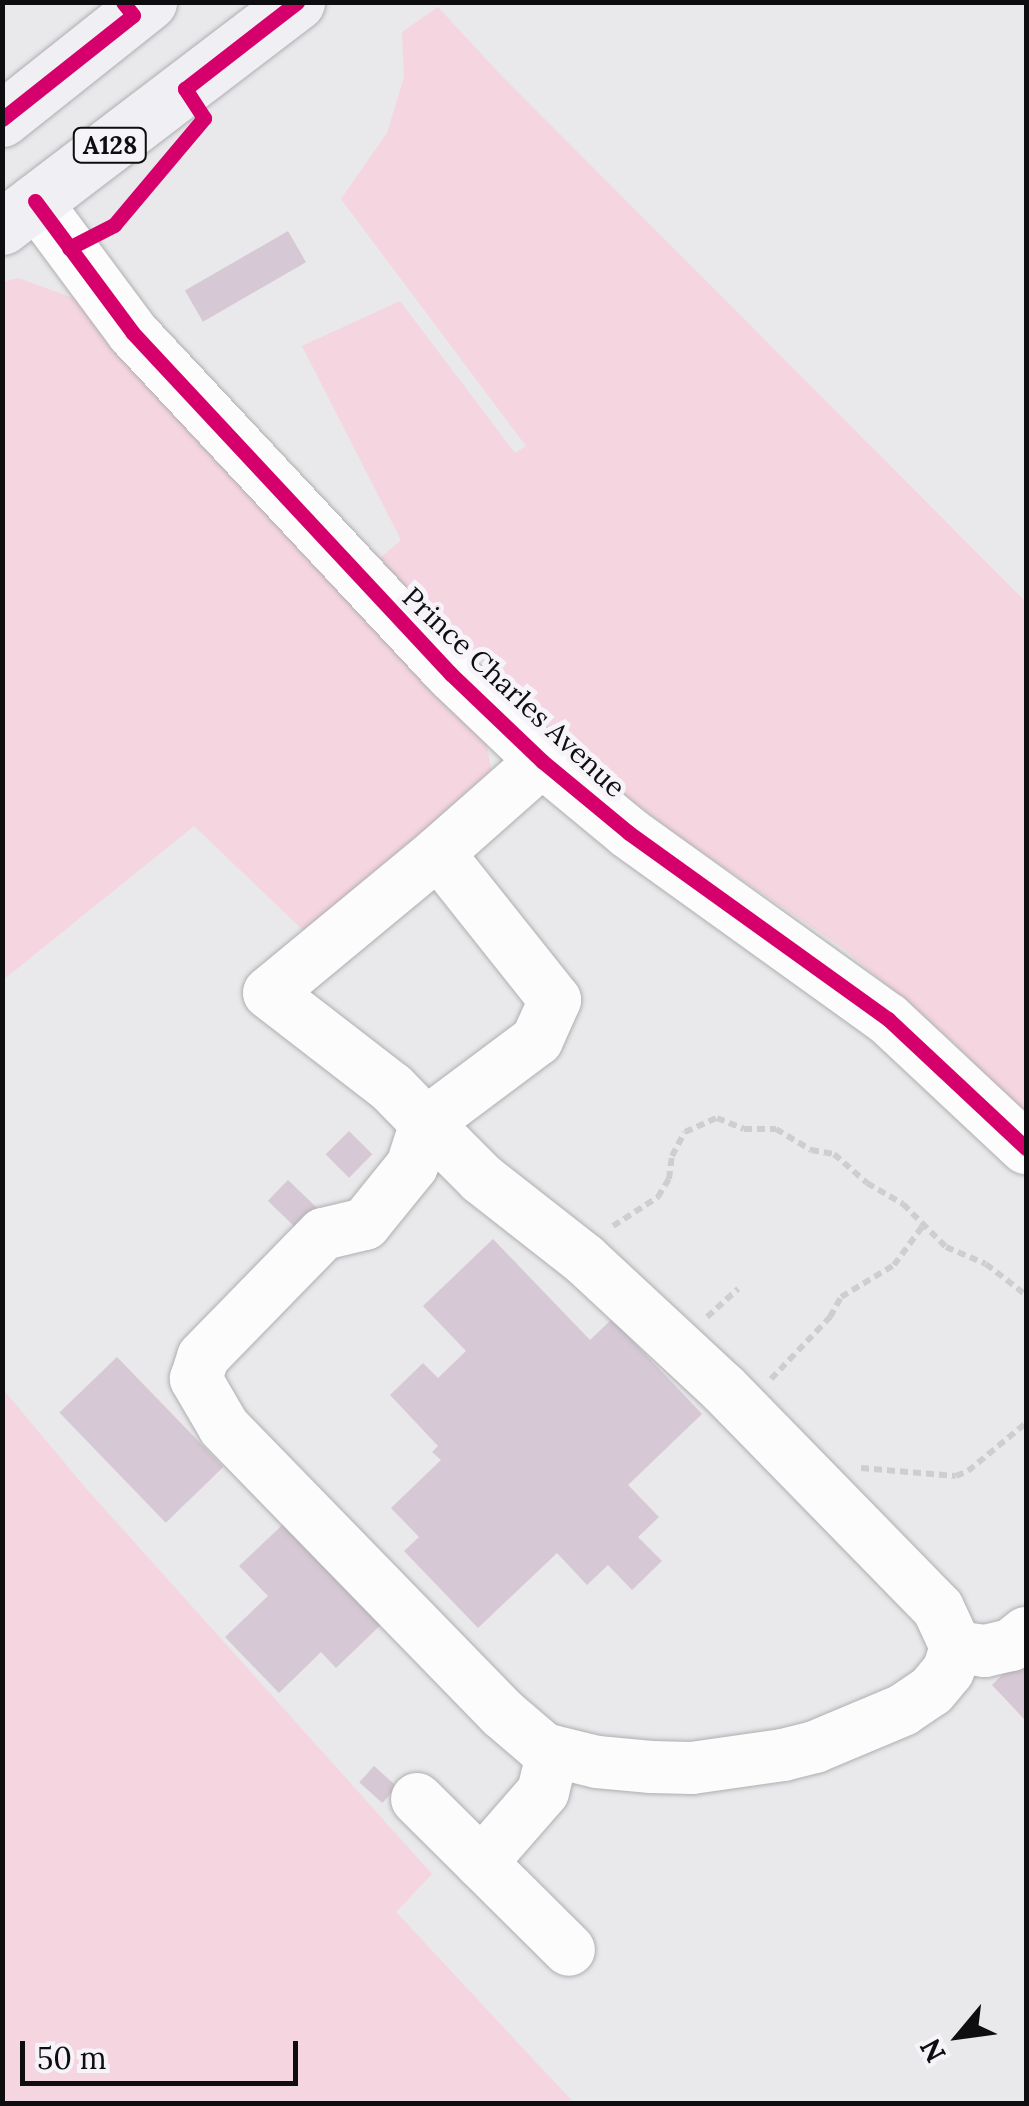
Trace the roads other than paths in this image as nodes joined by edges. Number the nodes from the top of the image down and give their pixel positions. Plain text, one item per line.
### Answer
1 (148, 2) edge
2 (297, 2) edge
3 (245, 27) edge
4 (2, 122) edge
5 (13, 208) edge
6 (542, 761) junction
7 (438, 853) junction
8 (426, 1123) junction
9 (1026, 1148) edge
10 (1026, 1633) edge
11 (956, 1647) junction
12 (539, 1742) junction
13 (417, 1798) dead end
14 (470, 1852) junction
15 (569, 1950) dead end

1 - 4 main road
2 - 3 main road, A128
3 - 5 main road, A128
4 - 5 main road
5 - 6 street, Prince Charles Avenue
6 - 7 street
6 - 9 street, Prince Charles Avenue
7 - 8 street
7 - 8 street
8 - 11 street
8 - 12 street
10 - 11 street
11 - 12 street
12 - 14 street
13 - 14 street
14 - 15 street

